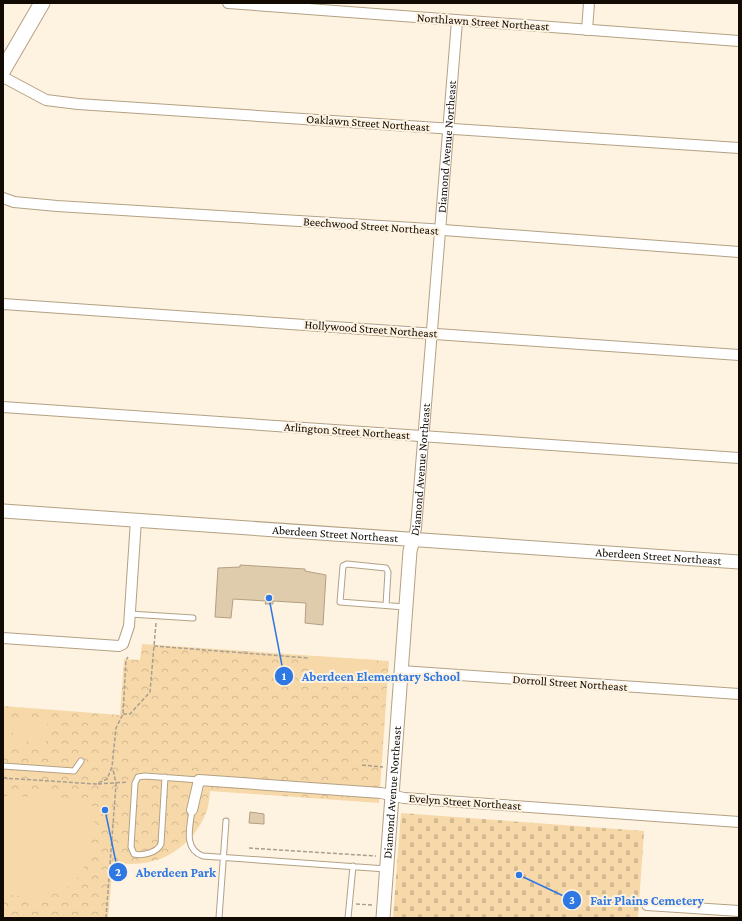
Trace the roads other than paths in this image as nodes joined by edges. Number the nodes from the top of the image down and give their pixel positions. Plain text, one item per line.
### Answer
1 (42, 3) edge
2 (228, 3) edge
3 (589, 3) edge
4 (457, 21) junction
5 (587, 30) junction
6 (739, 41) edge
7 (3, 70) edge
8 (3, 77) edge
9 (449, 128) junction
10 (739, 148) edge
11 (3, 198) edge
12 (441, 231) junction
13 (739, 252) edge
14 (3, 304) edge
15 (432, 333) junction
16 (739, 355) edge
17 (3, 407) edge
18 (424, 436) junction
19 (739, 458) edge
20 (3, 511) edge
21 (136, 520) junction
22 (413, 540) junction
23 (739, 562) edge
24 (386, 605) junction
25 (406, 607) junction
26 (130, 614) junction
27 (193, 618) dead end
28 (3, 638) edge
29 (402, 672) junction
30 (739, 694) edge
31 (81, 761) dead end
32 (3, 766) edge
33 (165, 777) junction
34 (199, 780) junction
35 (392, 795) junction
36 (192, 810) joint
37 (226, 822) dead end
38 (739, 822) edge
39 (223, 858) junction
40 (352, 866) junction
41 (386, 868) junction
42 (647, 905) dead end
43 (739, 911) edge
44 (219, 918) edge
45 (348, 918) edge
46 (382, 918) edge

1 - 7 main road
2 - 4 street, Northlawn Street Northeast
3 - 5 street
4 - 5 street, Northlawn Street Northeast
4 - 9 street, Diamond Avenue Northeast
5 - 6 street, Northlawn Street Northeast
8 - 9 street, Oaklawn Street Northeast
9 - 10 street, Oaklawn Street Northeast
9 - 12 street, Diamond Avenue Northeast
11 - 12 street, Beechwood Street Northeast
12 - 13 street, Beechwood Street Northeast
12 - 15 street, Diamond Avenue Northeast
14 - 15 street, Hollywood Street Northeast
15 - 16 street, Hollywood Street Northeast
15 - 18 street, Diamond Avenue Northeast
17 - 18 street, Arlington Street Northeast
18 - 19 street, Arlington Street Northeast
18 - 22 street, Diamond Avenue Northeast
20 - 21 street, Aberdeen Street Northeast
21 - 22 street, Aberdeen Street Northeast
21 - 26 street
22 - 23 street, Aberdeen Street Northeast
22 - 25 street, Diamond Avenue Northeast
24 - 24 lane
24 - 25 lane
25 - 29 street, Diamond Avenue Northeast
26 - 27 lane
26 - 28 street
29 - 30 street, Dorroll Street Northeast
29 - 35 street, Diamond Avenue Northeast
31 - 32 lane
33 - 33 lane
33 - 34 lane
34 - 35 street, Evelyn Street Northeast
34 - 36 street
35 - 38 street, Evelyn Street Northeast
35 - 41 street, Diamond Avenue Northeast
36 - 39 lane
37 - 39 lane
39 - 40 lane
39 - 44 lane
40 - 41 lane
40 - 45 lane
41 - 46 street, Diamond Avenue Northeast
42 - 43 street

